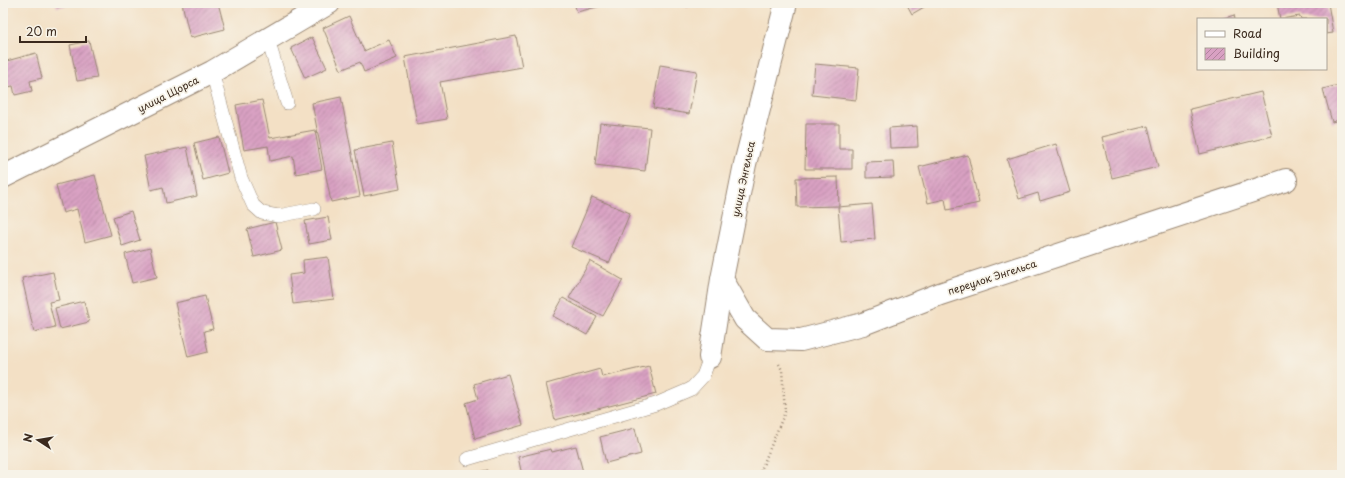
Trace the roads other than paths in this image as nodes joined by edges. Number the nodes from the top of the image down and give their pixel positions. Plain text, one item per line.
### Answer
1 (329, 3) edge
2 (786, 3) edge
3 (268, 40) junction
4 (212, 72) junction
5 (287, 104) dead end
6 (3, 177) edge
7 (1286, 180) dead end
8 (314, 209) dead end
9 (722, 279) junction
10 (710, 357) joint
11 (467, 459) dead end

1 - 3 street, улица Щорса
2 - 9 street, улица Энгельса
3 - 4 street, улица Щорса
3 - 5 lane
4 - 6 street, улица Щорса
4 - 8 lane
7 - 9 street, переулок Энгельса
9 - 10 street, улица Энгельса
10 - 11 lane

